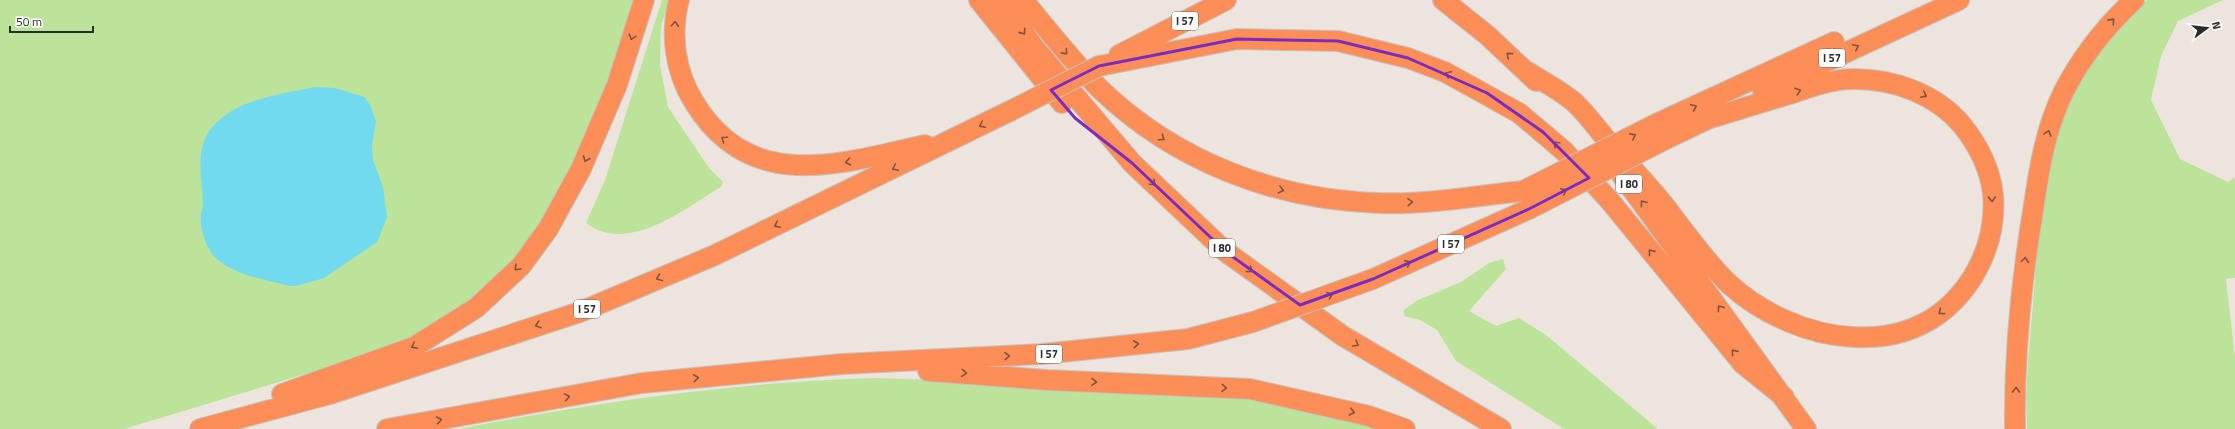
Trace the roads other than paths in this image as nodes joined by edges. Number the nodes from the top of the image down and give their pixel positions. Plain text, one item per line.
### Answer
1 (644, 0) edge
2 (679, 0) edge
3 (979, 0) edge
4 (1001, 0) edge
5 (1023, 0) edge
6 (1226, 0) edge
7 (1442, 0) edge
8 (1926, 0) edge
9 (1959, 0) edge
10 (2134, 0) edge
11 (1151, 48) junction
12 (1528, 72) junction
13 (1707, 119) junction
14 (1662, 131) junction
15 (955, 138) junction
16 (1132, 163) junction
17 (1526, 200) junction
18 (842, 364) junction
19 (1784, 397) junction
20 (185, 429) edge
21 (200, 429) edge
22 (387, 429) edge
23 (1405, 429) edge
24 (1501, 429) edge
25 (1806, 429) edge
26 (2015, 429) edge

1 -> 20 highway
15 -> 2 highway
3 - 16 highway
4 -> 16 highway, I 80
5 -> 17 highway
6 - 11 highway, I 57
12 -> 7 highway, I 80
14 -> 8 highway
13 -> 9 highway, I 57
26 -> 10 highway
11 -> 15 highway, I 57, bridge
19 -> 11 highway
13 -> 12 highway
19 -> 12 highway, I 80
13 - 14 highway, I 57
17 -> 14 highway, bridge
15 -> 21 highway, I 57
16 -> 24 highway, I 80
18 -> 17 highway, I 57, bridge
22 -> 18 highway, I 57
18 -> 23 highway
19 - 25 highway, I 80

